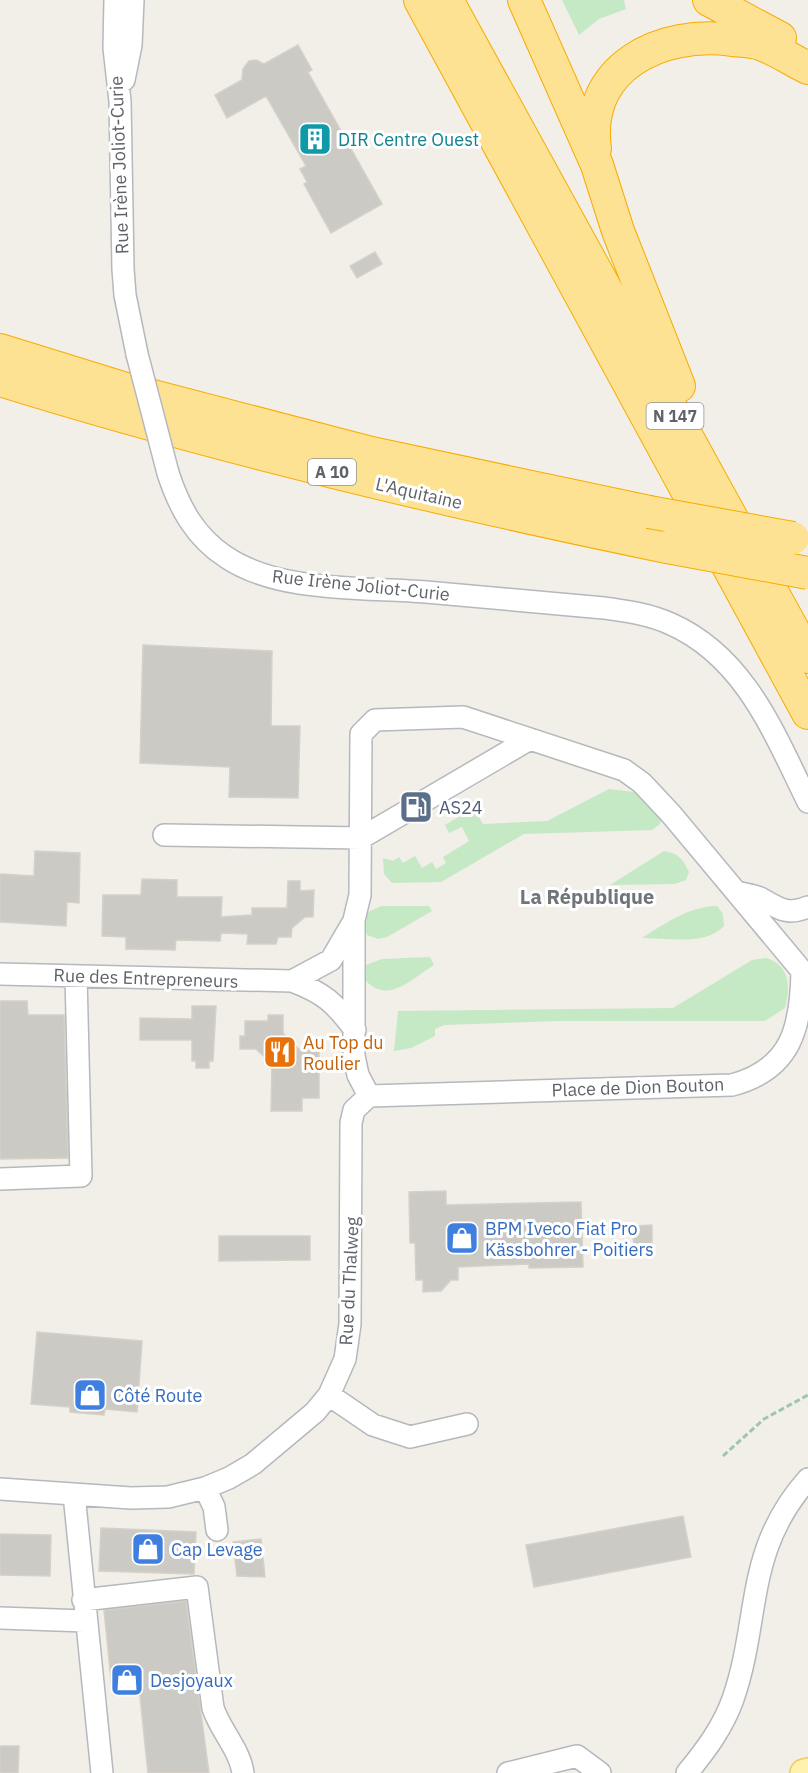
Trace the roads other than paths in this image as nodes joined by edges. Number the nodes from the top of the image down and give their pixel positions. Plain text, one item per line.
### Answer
1 (420, 0) edge
2 (447, 0) edge
3 (524, 0) edge
4 (709, 0) edge
5 (124, 8) edge
6 (757, 34) junction
7 (808, 50) edge
8 (808, 68) edge
9 (597, 165) junction
10 (0, 350) edge
11 (0, 380) edge
12 (799, 533) edge
13 (808, 573) edge
14 (808, 638) edge
15 (808, 657) edge
16 (808, 713) edge
17 (530, 739) junction
18 (808, 801) edge
19 (164, 835) dead end
20 (361, 838) junction
21 (737, 892) junction
22 (808, 907) edge
23 (354, 920) junction
24 (805, 964) edge
25 (0, 974) edge
26 (76, 976) junction
27 (292, 981) junction
28 (355, 1030) junction
29 (369, 1096) junction
30 (0, 1179) edge
31 (329, 1395) junction
32 (467, 1424) dead end
33 (808, 1479) edge
34 (205, 1488) junction
35 (0, 1489) edge
36 (74, 1494) junction
37 (217, 1530) dead end
38 (83, 1600) junction
39 (0, 1618) edge
40 (85, 1621) junction
41 (102, 1773) edge
42 (243, 1773) edge
43 (508, 1773) edge
44 (600, 1773) edge
45 (687, 1773) edge

1 - 16 highway, N 147
2 - 15 highway, N 147
3 - 9 highway
4 - 6 highway
5 - 18 street, Rue Irène Joliot-Curie, bridge
6 - 7 highway
6 - 8 highway
6 - 9 highway
9 - 14 highway
10 - 12 highway, L'Aquitaine / A 10
11 - 13 highway, L'Aquitaine / A 10, bridge
17 - 20 street
17 - 20 street, Place de Dion Bouton
17 - 21 street, Place de Dion Bouton
19 - 20 street
20 - 23 street, Place de Dion Bouton
21 - 22 street
21 - 24 street, Place de Dion Bouton
23 - 27 street
23 - 28 street, Place de Dion Bouton
24 - 29 street, Place de Dion Bouton
25 - 26 street, Rue des Entrepreneurs
26 - 27 street, Rue des Entrepreneurs
26 - 30 street
27 - 28 street
28 - 29 street, Place de Dion Bouton
29 - 31 street, Rue du Thalweg
31 - 32 street
31 - 34 street, Rue du Thalweg
33 - 45 street
34 - 36 street, Rue du Thalweg
34 - 37 street
35 - 36 street, Rue du Thalweg
36 - 38 street
38 - 40 street
38 - 42 street
39 - 40 street
40 - 41 street
43 - 44 street

